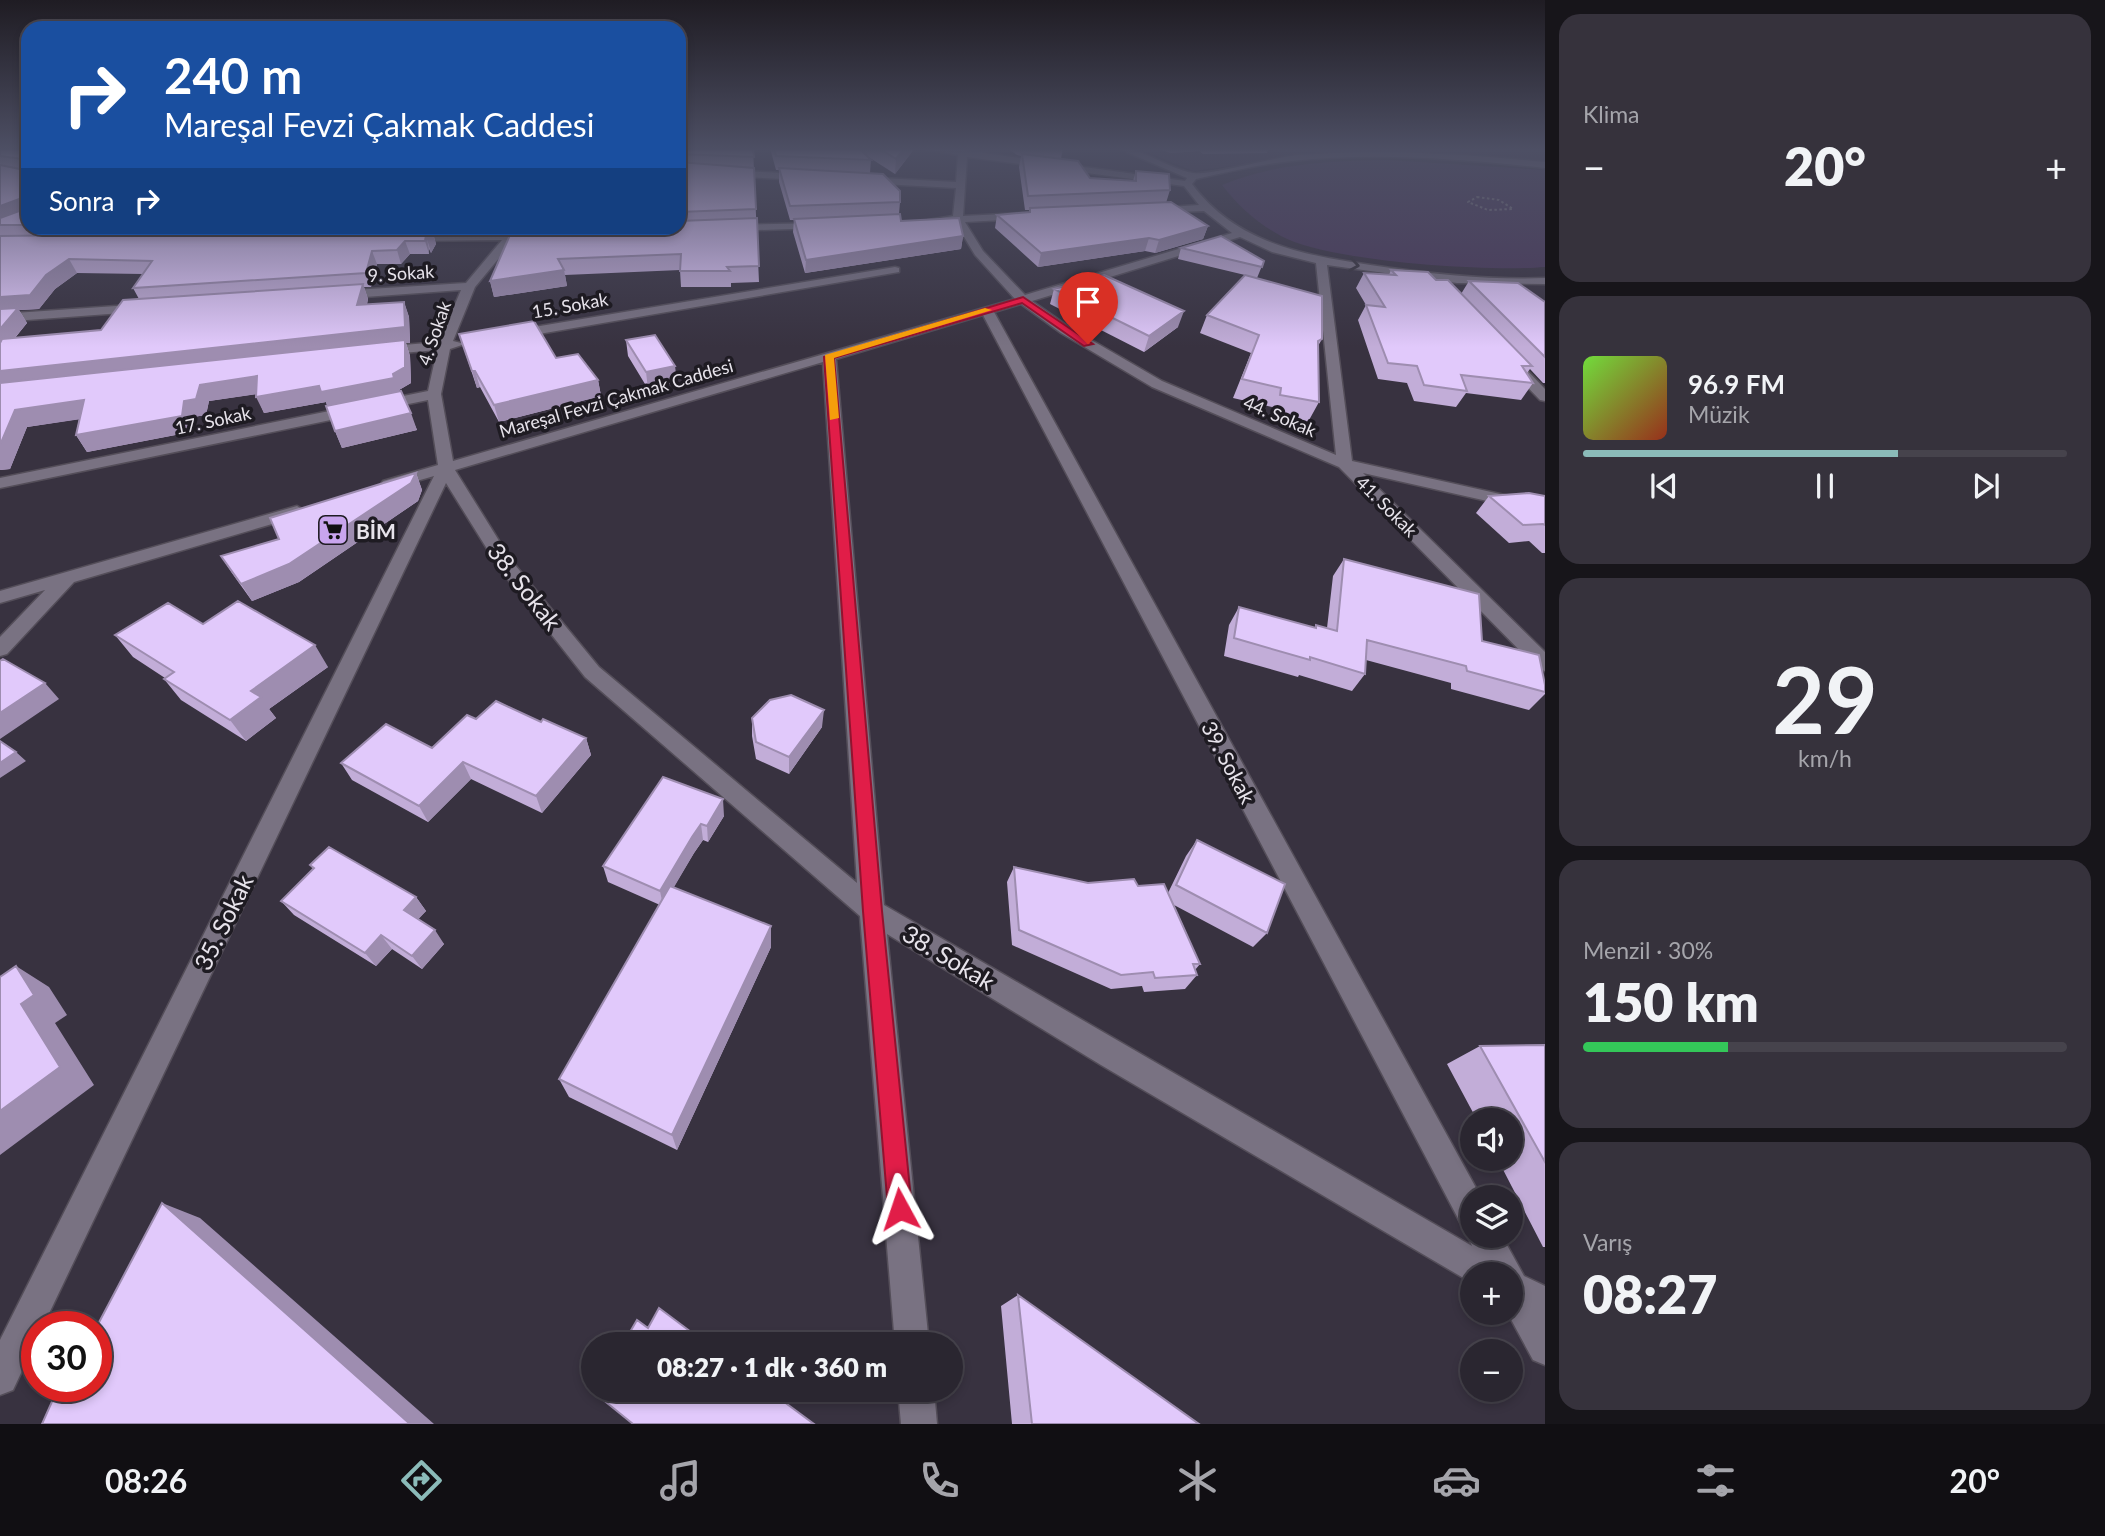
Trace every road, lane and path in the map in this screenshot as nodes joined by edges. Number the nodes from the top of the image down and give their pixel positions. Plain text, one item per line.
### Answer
1 (958, 214) edge
2 (1216, 214) edge
3 (1039, 215) edge
4 (958, 219) junction
5 (917, 221) edge
6 (835, 224) edge
7 (713, 229) edge
8 (1242, 233) junction
9 (493, 235) edge
10 (516, 235) edge
11 (397, 239) edge
12 (1321, 260) junction
13 (895, 270) dead end
14 (1431, 277) junction
15 (1542, 283) edge
16 (469, 286) junction
17 (317, 296) edge
18 (1450, 297) edge
19 (1023, 300) junction
20 (166, 307) edge
21 (987, 311) junction
22 (0, 318) edge
23 (499, 337) edge
24 (471, 342) edge
25 (444, 346) junction
26 (368, 352) edge
27 (829, 357) junction
28 (1507, 357) edge
29 (434, 394) junction
30 (1545, 397) edge
31 (1346, 464) junction
32 (446, 467) junction
33 (0, 483) edge
34 (368, 490) edge
35 (316, 505) edge
36 (1545, 509) edge
37 (69, 577) junction
38 (0, 597) edge
39 (0, 649) edge
40 (1545, 664) edge
41 (872, 911) junction
42 (1460, 1191) edge
43 (1472, 1262) edge
44 (1523, 1291) edge
45 (1545, 1303) edge
46 (1523, 1311) edge
47 (911, 1332) edge
48 (1545, 1348) edge
49 (0, 1377) edge
50 (917, 1402) edge
51 (919, 1424) edge

1 - 4 street
2 - 8 street
3 - 4 street
4 - 5 street
4 - 19 street, 44. Sokak
6 - 7 street
8 - 12 street
8 - 19 street, Mareşal Fevzi Çakmak Caddesi
9 - 11 street
10 - 16 street, 4. Sokak
12 -> 14 street
12 - 31 street, 41. Sokak
13 - 23 street, 15. Sokak
14 - 15 street
14 - 18 street
16 - 17 street, 9. Sokak
16 - 25 street, 4. Sokak
19 - 21 street, Mareşal Fevzi Çakmak Caddesi
19 - 31 street, 44. Sokak
20 - 22 street
21 - 27 street, Mareşal Fevzi Çakmak Caddesi
21 - 42 street, 39. Sokak
24 - 25 street
25 - 26 street
25 - 29 street, 4. Sokak
27 - 32 street, Mareşal Fevzi Çakmak Caddesi
27 - 41 street
28 - 30 street
29 - 32 street, 4. Sokak
29 - 33 street, 17. Sokak
31 - 36 street, 44. Sokak
31 - 40 street, 41. Sokak
32 - 34 street, Mareşal Fevzi Çakmak Caddesi
32 - 41 street, 38. Sokak
32 - 49 street, 35. Sokak
35 - 37 street
37 - 38 street
37 - 39 street
41 - 43 street, 38. Sokak
41 - 47 street
44 - 45 street, 38. Sokak
46 - 48 street
50 - 51 street

